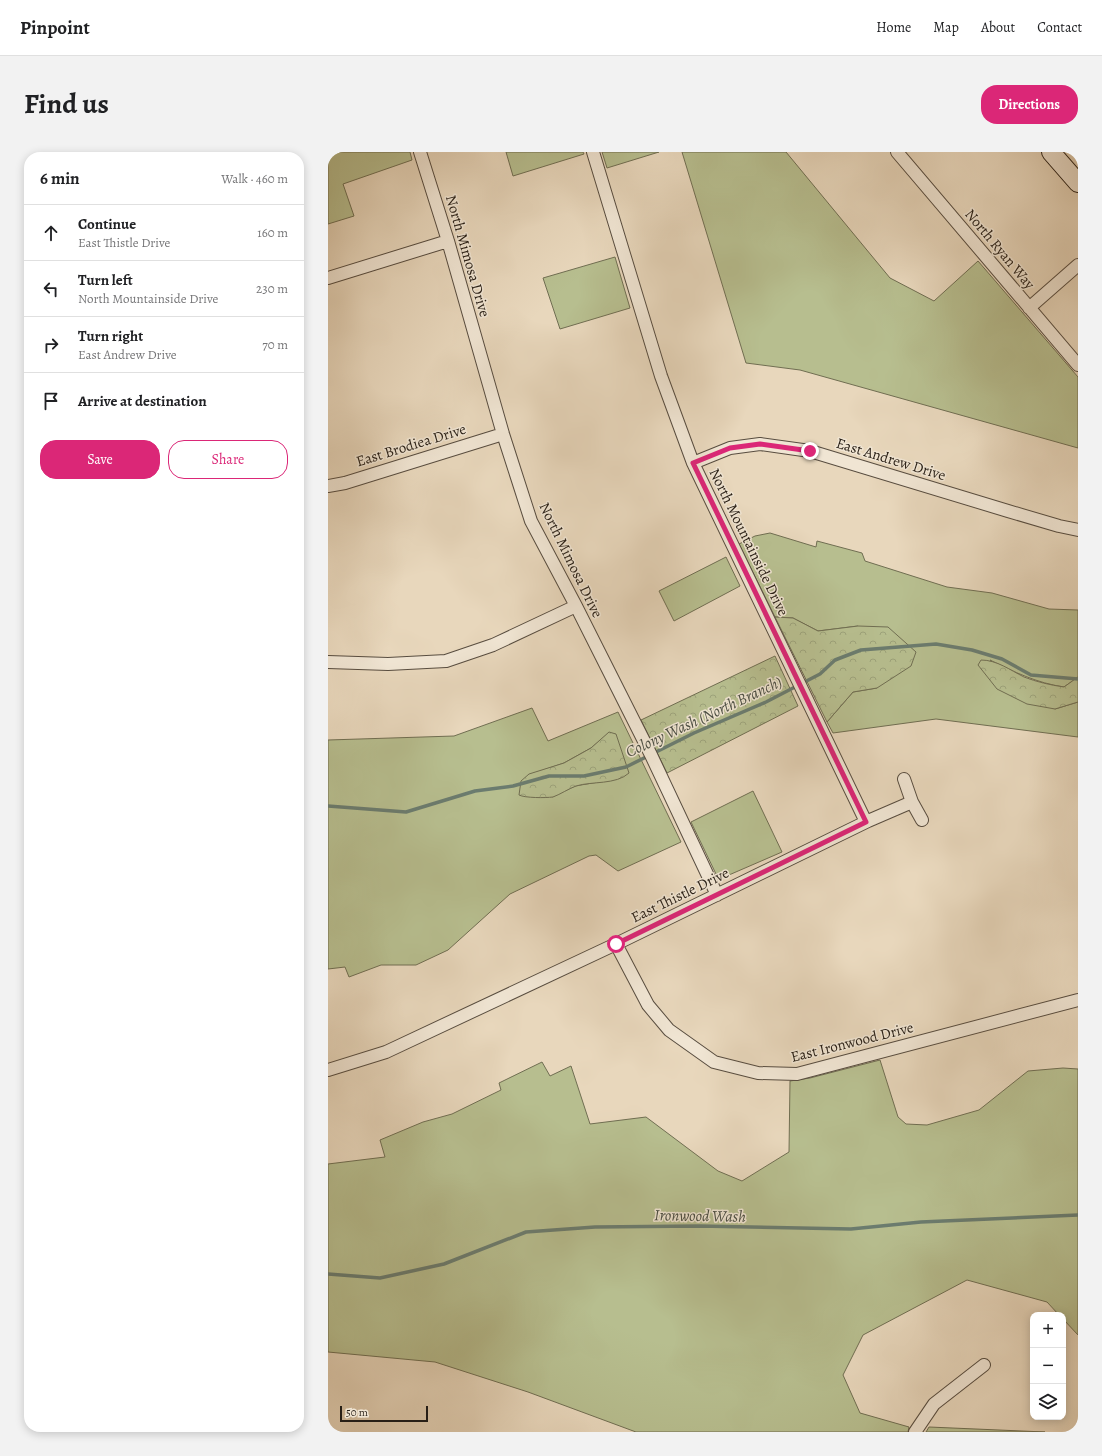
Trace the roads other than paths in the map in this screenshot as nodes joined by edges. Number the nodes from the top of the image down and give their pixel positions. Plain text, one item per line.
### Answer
1 (420, 152) edge
2 (593, 152) edge
3 (897, 152) edge
4 (1051, 152) edge
5 (1078, 184) edge
6 (448, 241) junction
7 (1078, 265) edge
8 (328, 278) edge
9 (1029, 308) junction
10 (1078, 365) edge
11 (503, 434) junction
12 (693, 463) junction
13 (328, 486) edge
14 (1078, 530) edge
15 (576, 606) junction
16 (328, 662) edge
17 (904, 779) dead end
18 (912, 802) junction
19 (922, 820) dead end
20 (866, 822) junction
21 (717, 895) junction
22 (616, 944) junction
23 (1078, 1000) edge
24 (328, 1070) edge
25 (984, 1365) dead end
26 (915, 1432) edge

1 - 6 street, North Mimosa Drive
2 - 12 street, North Mountainside Drive
3 - 9 street, North Ryan Way
4 - 5 main road
6 - 8 street
6 - 11 street, North Mimosa Drive
7 - 9 street
9 - 10 street, North Ryan Way
11 - 13 street, East Brodiea Drive
11 - 15 street, North Mimosa Drive
12 - 14 street, East Andrew Drive
12 - 20 street, North Mountainside Drive
15 - 16 street
15 - 21 street, North Mimosa Drive
17 - 18 street
18 - 19 street
18 - 20 street, East Thistle Drive
20 - 21 street, East Thistle Drive
21 - 22 street, East Thistle Drive
22 - 23 street, East Ironwood Drive
22 - 24 street, East Thistle Drive
25 - 26 street

